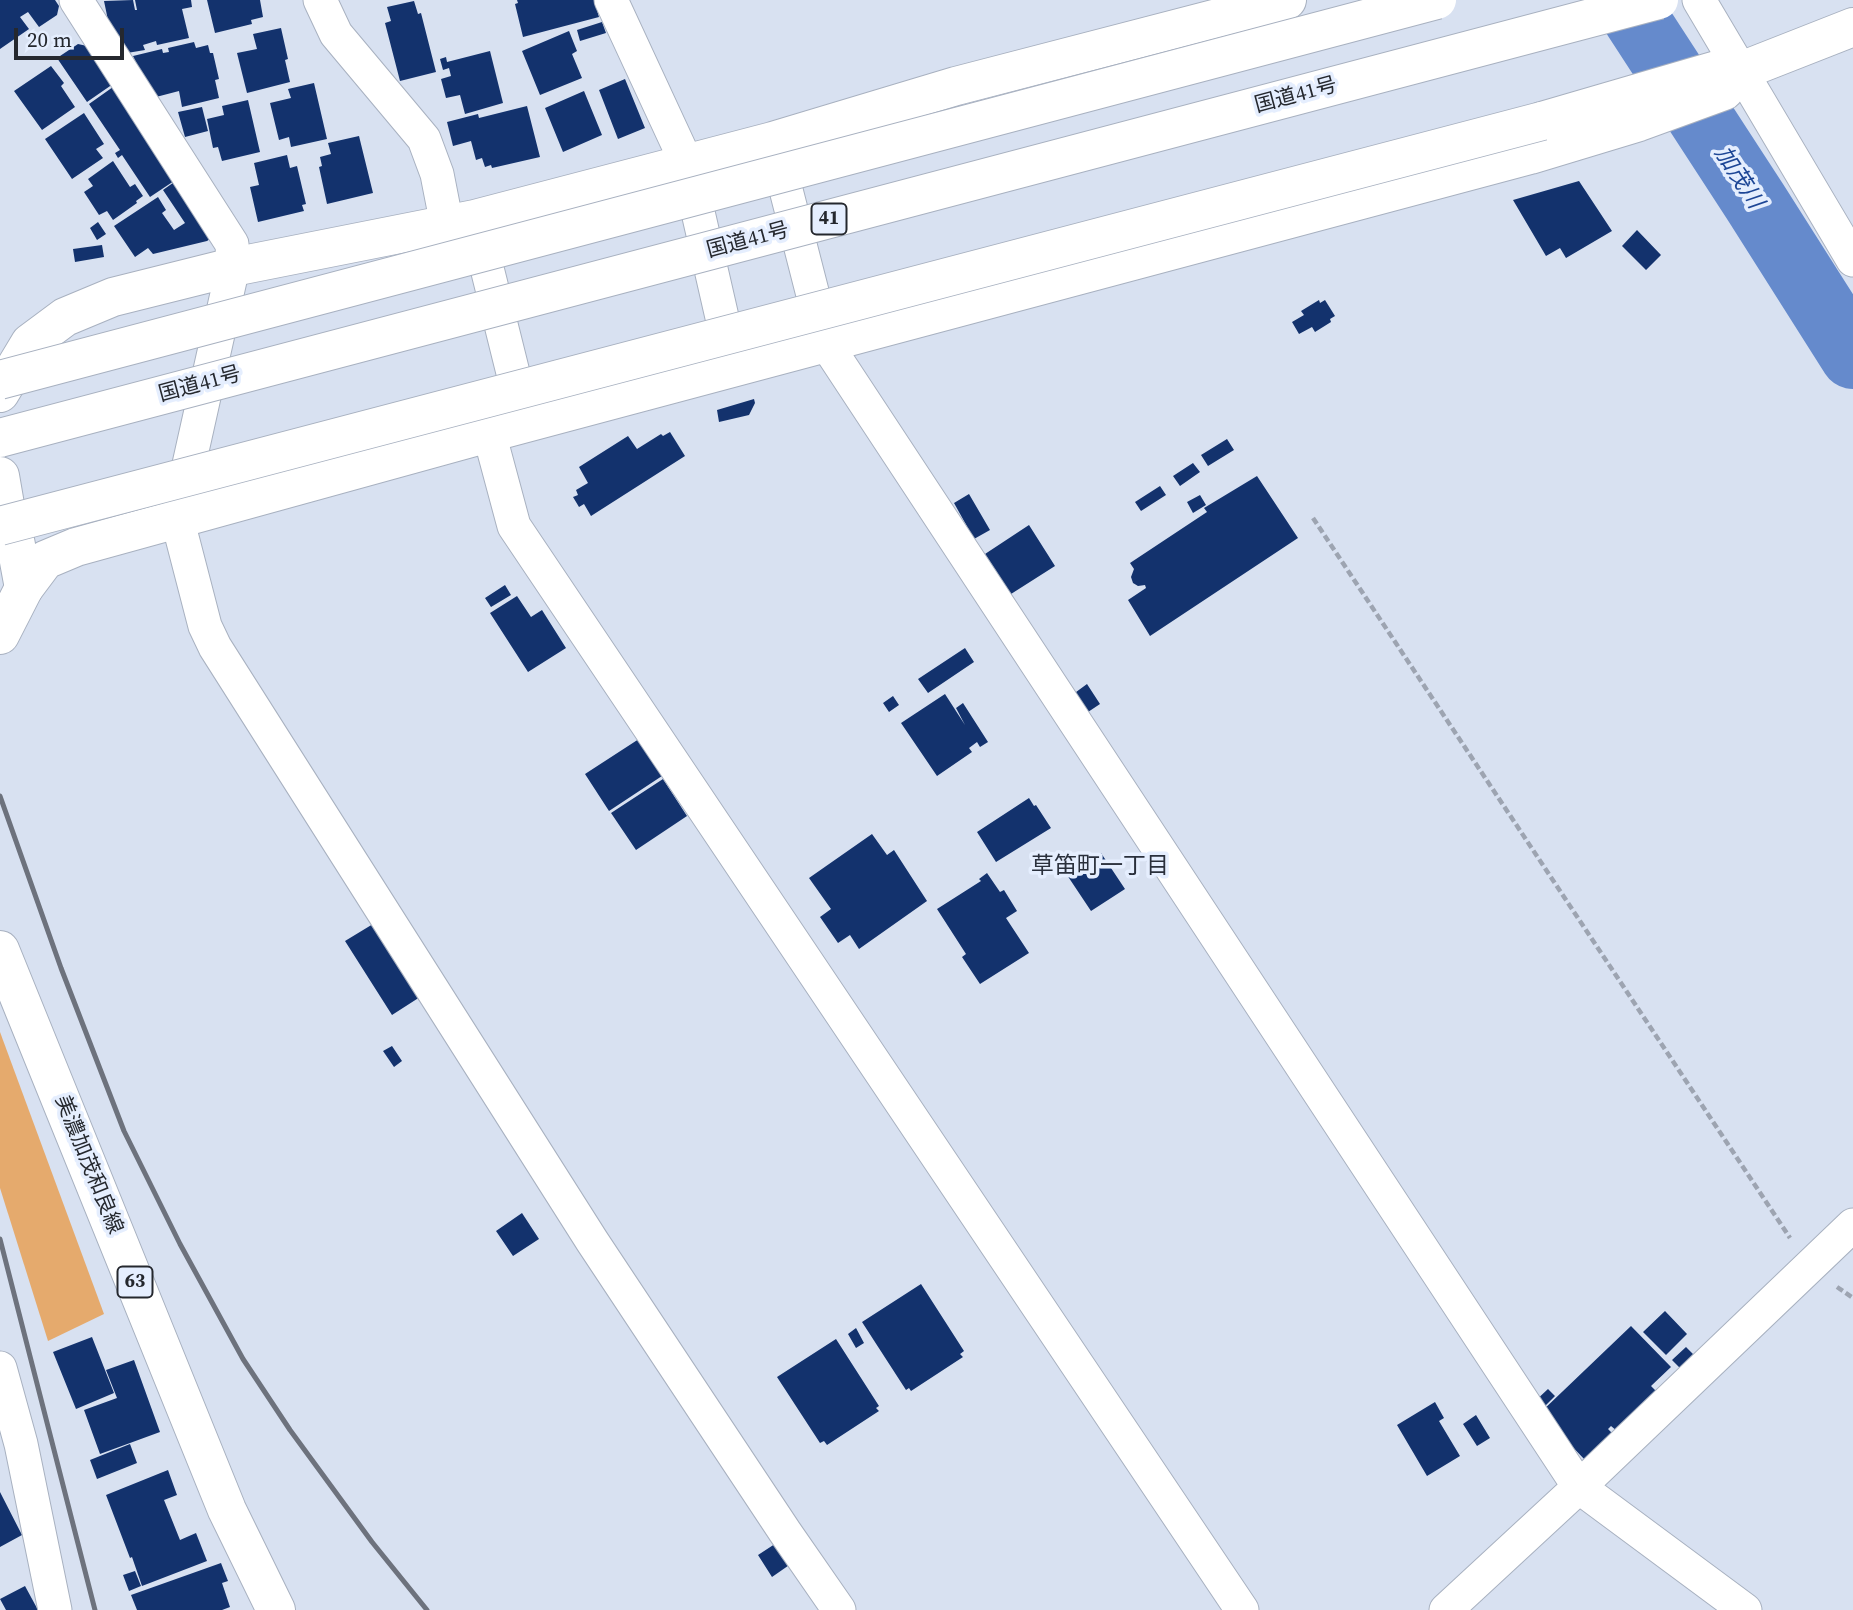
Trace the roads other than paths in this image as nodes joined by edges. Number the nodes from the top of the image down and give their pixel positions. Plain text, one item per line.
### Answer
1 (76, 0) edge
2 (320, 0) edge
3 (611, 0) edge
4 (1287, 0) edge
5 (1437, 0) edge
6 (1574, 0) edge
7 (1658, 0) edge
8 (1699, 0) edge
9 (1853, 27) edge
10 (1727, 77) junction
11 (1633, 109) junction
12 (774, 141) junction
13 (687, 164) junction
14 (461, 222) junction
15 (1853, 260) edge
16 (233, 267) junction
17 (825, 342) junction
18 (734, 368) junction
19 (0, 380) edge
20 (0, 393) edge
21 (0, 419) edge
22 (526, 423) junction
23 (489, 433) junction
24 (0, 438) edge
25 (0, 476) edge
26 (177, 518) junction
27 (0, 526) edge
28 (23, 588) junction
29 (0, 635) edge
30 (0, 950) edge
31 (1853, 1224) edge
32 (0, 1368) edge
33 (10, 1449) edge
34 (1579, 1487) junction
35 (55, 1610) edge
36 (276, 1610) edge
37 (839, 1610) edge
38 (1242, 1610) edge
39 (1446, 1610) edge
40 (1745, 1610) edge

1 - 16 street
2 - 14 street
3 - 13 street
4 - 12 main road
5 - 19 main road, bridge
6 - 21 main road, 国道41号 / 41
7 - 24 main road, 国道41号 / 41, bridge
8 - 10 street
9 - 10 main road
10 - 11 main road
10 - 15 street
11 - 17 main road
11 - 27 main road, bridge
12 - 13 main road
12 - 17 street
13 - 14 main road
13 - 18 street
14 - 16 main road
14 - 22 street
16 - 20 main road
16 - 26 street
17 - 18 main road
17 - 34 street
18 - 22 main road
22 - 23 main road
23 - 26 main road
23 - 38 street
25 - 28 main road
26 - 28 main road
26 - 37 street
28 - 29 main road
30 - 36 main road, 美濃加茂和良線 / 63
31 - 34 street
32 - 33 street
33 - 35 street
34 - 39 street
34 - 40 street

